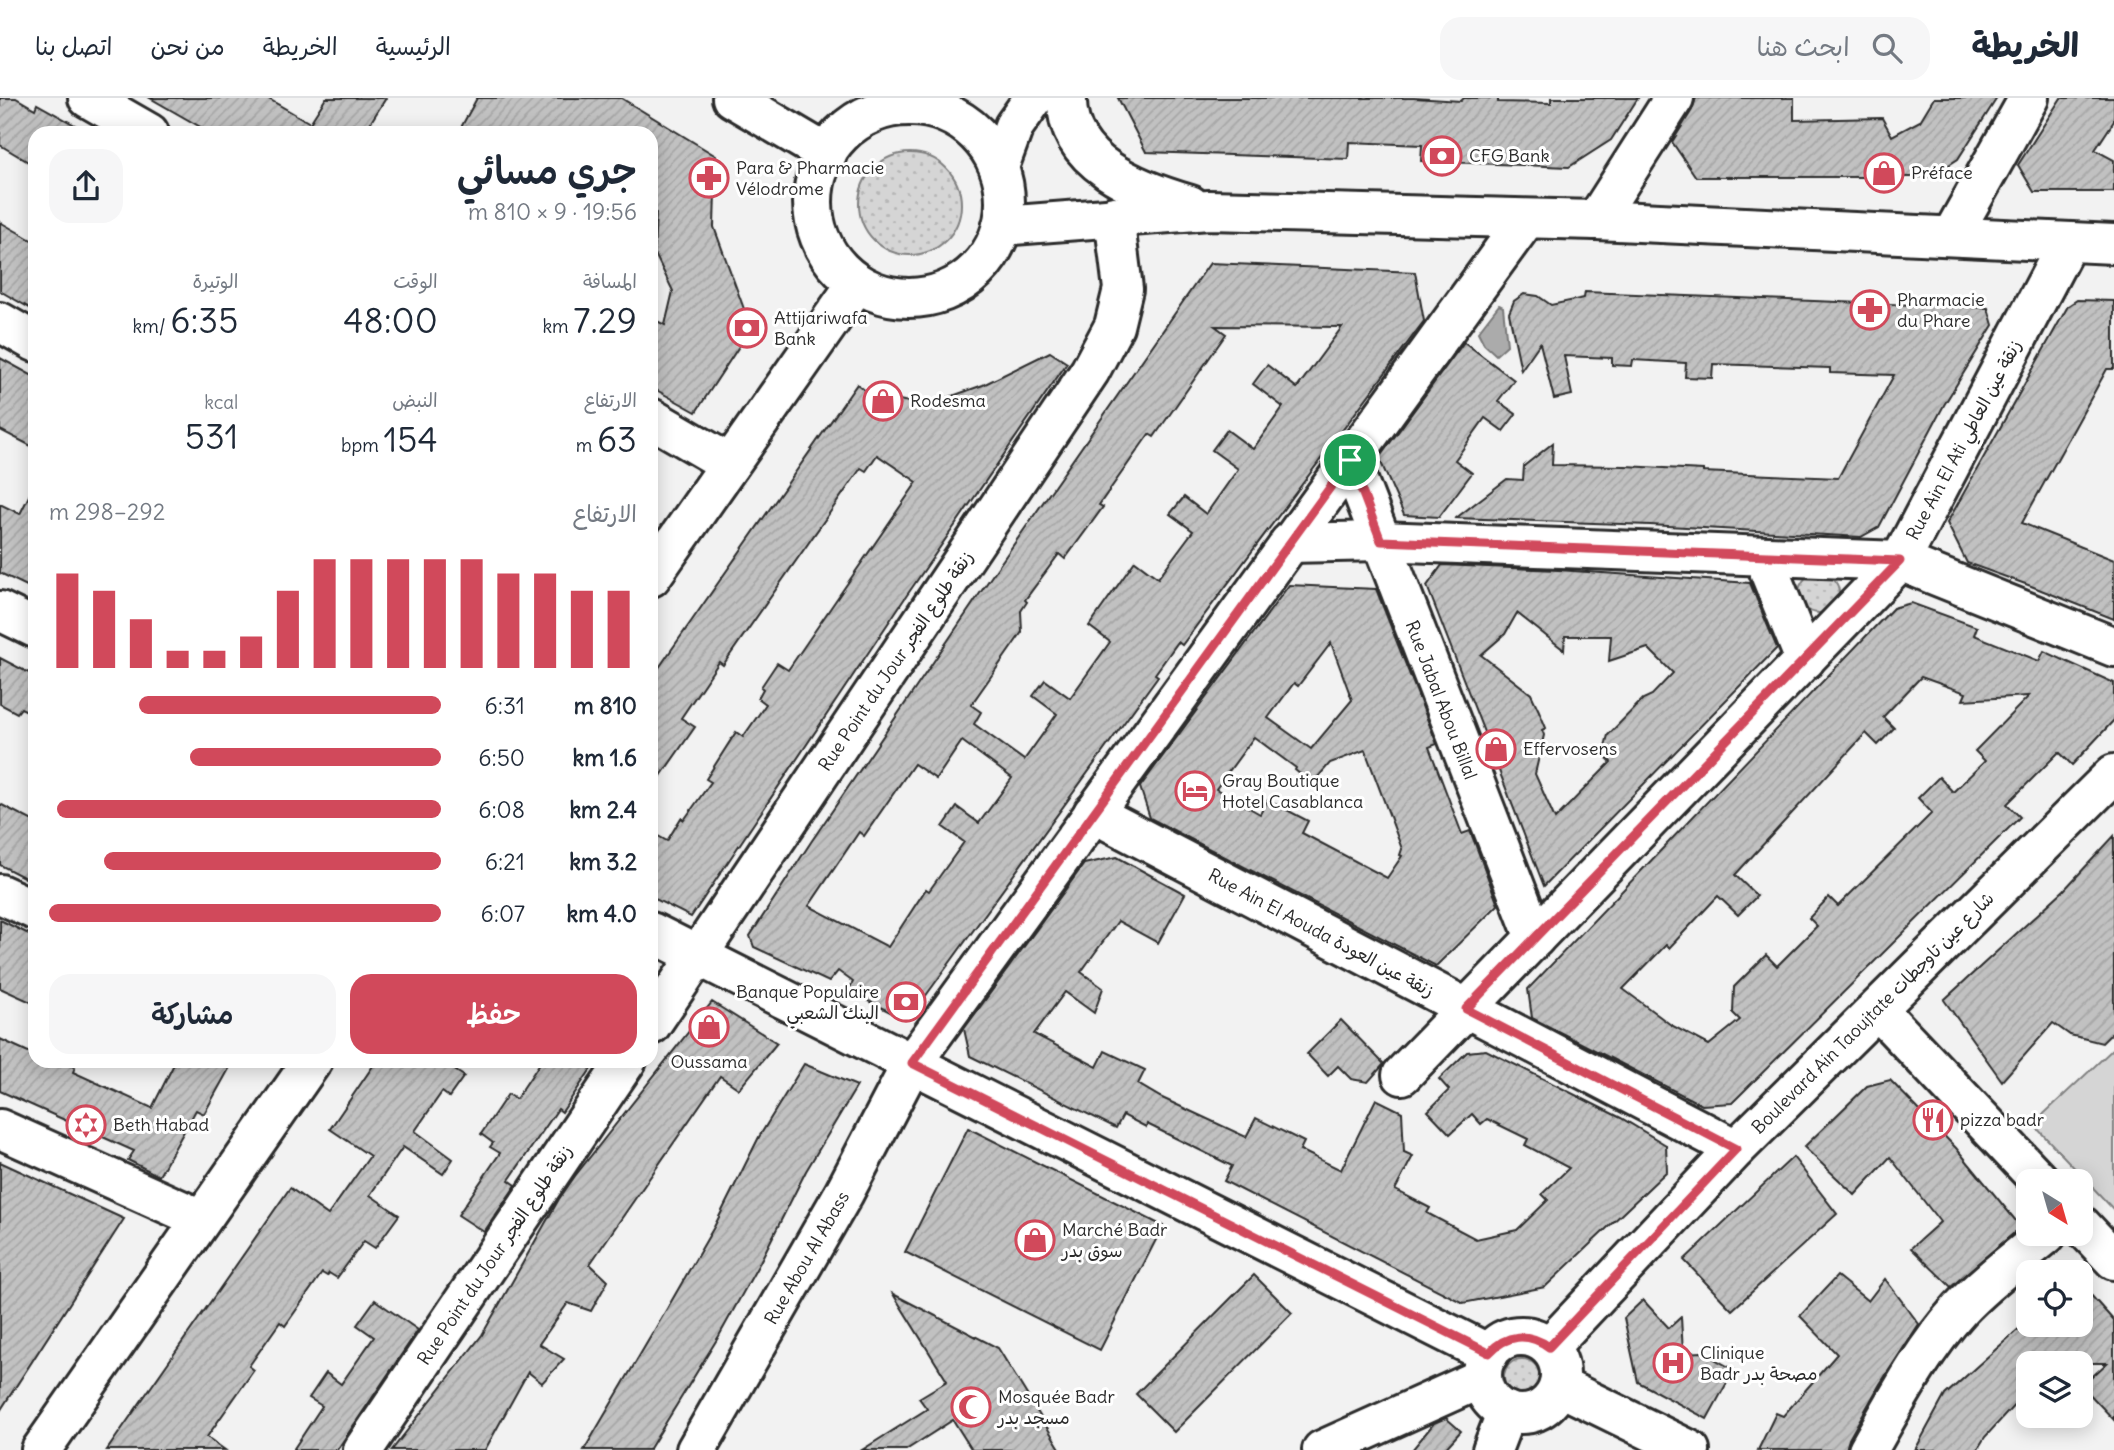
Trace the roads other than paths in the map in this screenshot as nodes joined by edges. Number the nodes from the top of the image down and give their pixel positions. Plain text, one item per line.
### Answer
1 (88, 98) edge
2 (732, 98) edge
3 (1034, 98) edge
4 (1067, 98) edge
5 (1674, 98) edge
6 (2029, 98) edge
7 (956, 105) edge
8 (137, 126) edge
9 (827, 154) junction
10 (999, 167) junction
11 (1209, 210) junction
12 (1114, 216) junction
13 (1526, 219) junction
14 (1596, 220) junction
15 (1002, 226) junction
16 (1952, 235) junction
17 (2068, 242) junction
18 (2114, 244) edge
19 (858, 283) junction
20 (0, 322) edge
21 (28, 338) edge
22 (658, 422) edge
23 (1350, 460) junction
24 (730, 464) junction
25 (1381, 541) junction
26 (1289, 543) junction
27 (1763, 556) junction
28 (1900, 561) junction
29 (658, 567) edge
30 (0, 611) edge
31 (28, 625) edge
32 (2114, 647) edge
33 (1805, 660) junction
34 (2114, 774) edge
35 (1093, 813) junction
36 (0, 894) edge
37 (28, 907) edge
38 (658, 935) edge
39 (1535, 938) junction
40 (699, 954) junction
41 (1466, 1009) junction
42 (1878, 1010) junction
43 (658, 1015) edge
44 (912, 1063) junction
45 (307, 1068) edge
46 (622, 1068) edge
47 (1402, 1075) dead end
48 (0, 1129) edge
49 (1736, 1149) junction
50 (2029, 1169) edge
51 (201, 1219) junction
52 (2093, 1237) edge
53 (2033, 1246) edge
54 (2114, 1260) edge
55 (1549, 1347) junction
56 (1486, 1366) junction
57 (1559, 1386) junction
58 (1507, 1411) junction
59 (710, 1441) edge
60 (41, 1450) edge
61 (363, 1450) edge
62 (1322, 1450) edge
63 (1492, 1450) edge
64 (1690, 1450) edge
65 (1868, 1450) edge

1 - 8 street
2 - 9 street
3 - 10 street
4 - 11 street
5 - 14 street
6 - 16 street
7 - 9 street
7 - 10 street
9 - 19 street
10 - 15 street
11 - 12 street
11 - 13 street
12 - 15 street
12 - 40 street, Rue Point du Jour زنقة طلوع الفجر
13 - 14 street
13 - 23 street, Rue Abou Al Abass
14 - 16 street
15 - 19 street
16 - 17 street
17 - 18 street
17 - 28 street, Rue Ain El Ati زنقة عين العاطي
19 - 24 street
20 - 21 street
22 - 24 street
23 - 25 street, Rue Jabal Abou Billal
23 - 26 street, Rue Abou Al Abass
24 - 29 street
25 - 26 street
25 - 27 street
25 - 39 street, Rue Jabal Abou Billal
26 - 35 street, Rue Abou Al Abass
27 - 28 street
27 - 33 street
28 - 32 street
28 - 33 street, Rue Ain El Ati زنقة عين العاطي
30 - 31 street
33 - 39 street, Rue Ain El Ati زنقة عين العاطي
34 - 42 street, Boulevard Ain Taoujtate شارع عين تاوجطات
35 - 41 street, Rue Ain El Aouda زنقة عين العودة
35 - 44 street, Rue Abou Al Abass
36 - 37 street
38 - 40 street
39 - 41 street, Rue Ain El Ati زنقة عين العاطي
40 - 43 street, Rue Point du Jour زنقة طلوع الفجر
40 - 44 street
41 - 47 street, Rue Ain El Ati زنقة عين العاطي
41 - 49 street, Rue Ain El Aouda زنقة عين العودة
42 - 49 street, Boulevard Ain Taoujtate شارع عين تاوجطات
42 - 50 street
44 - 56 street
44 - 59 street, Rue Abou Al Abass
45 - 51 street
46 - 61 street, Rue Point du Jour زنقة طلوع الفجر
48 - 51 street
49 - 55 street, Boulevard Ain Taoujtate شارع عين تاوجطات
51 - 60 street
52 - 54 street
53 - 65 street
55 - 56 street
55 - 57 street
56 - 58 street
56 - 62 street
57 - 58 street
57 - 64 street
58 - 63 street

